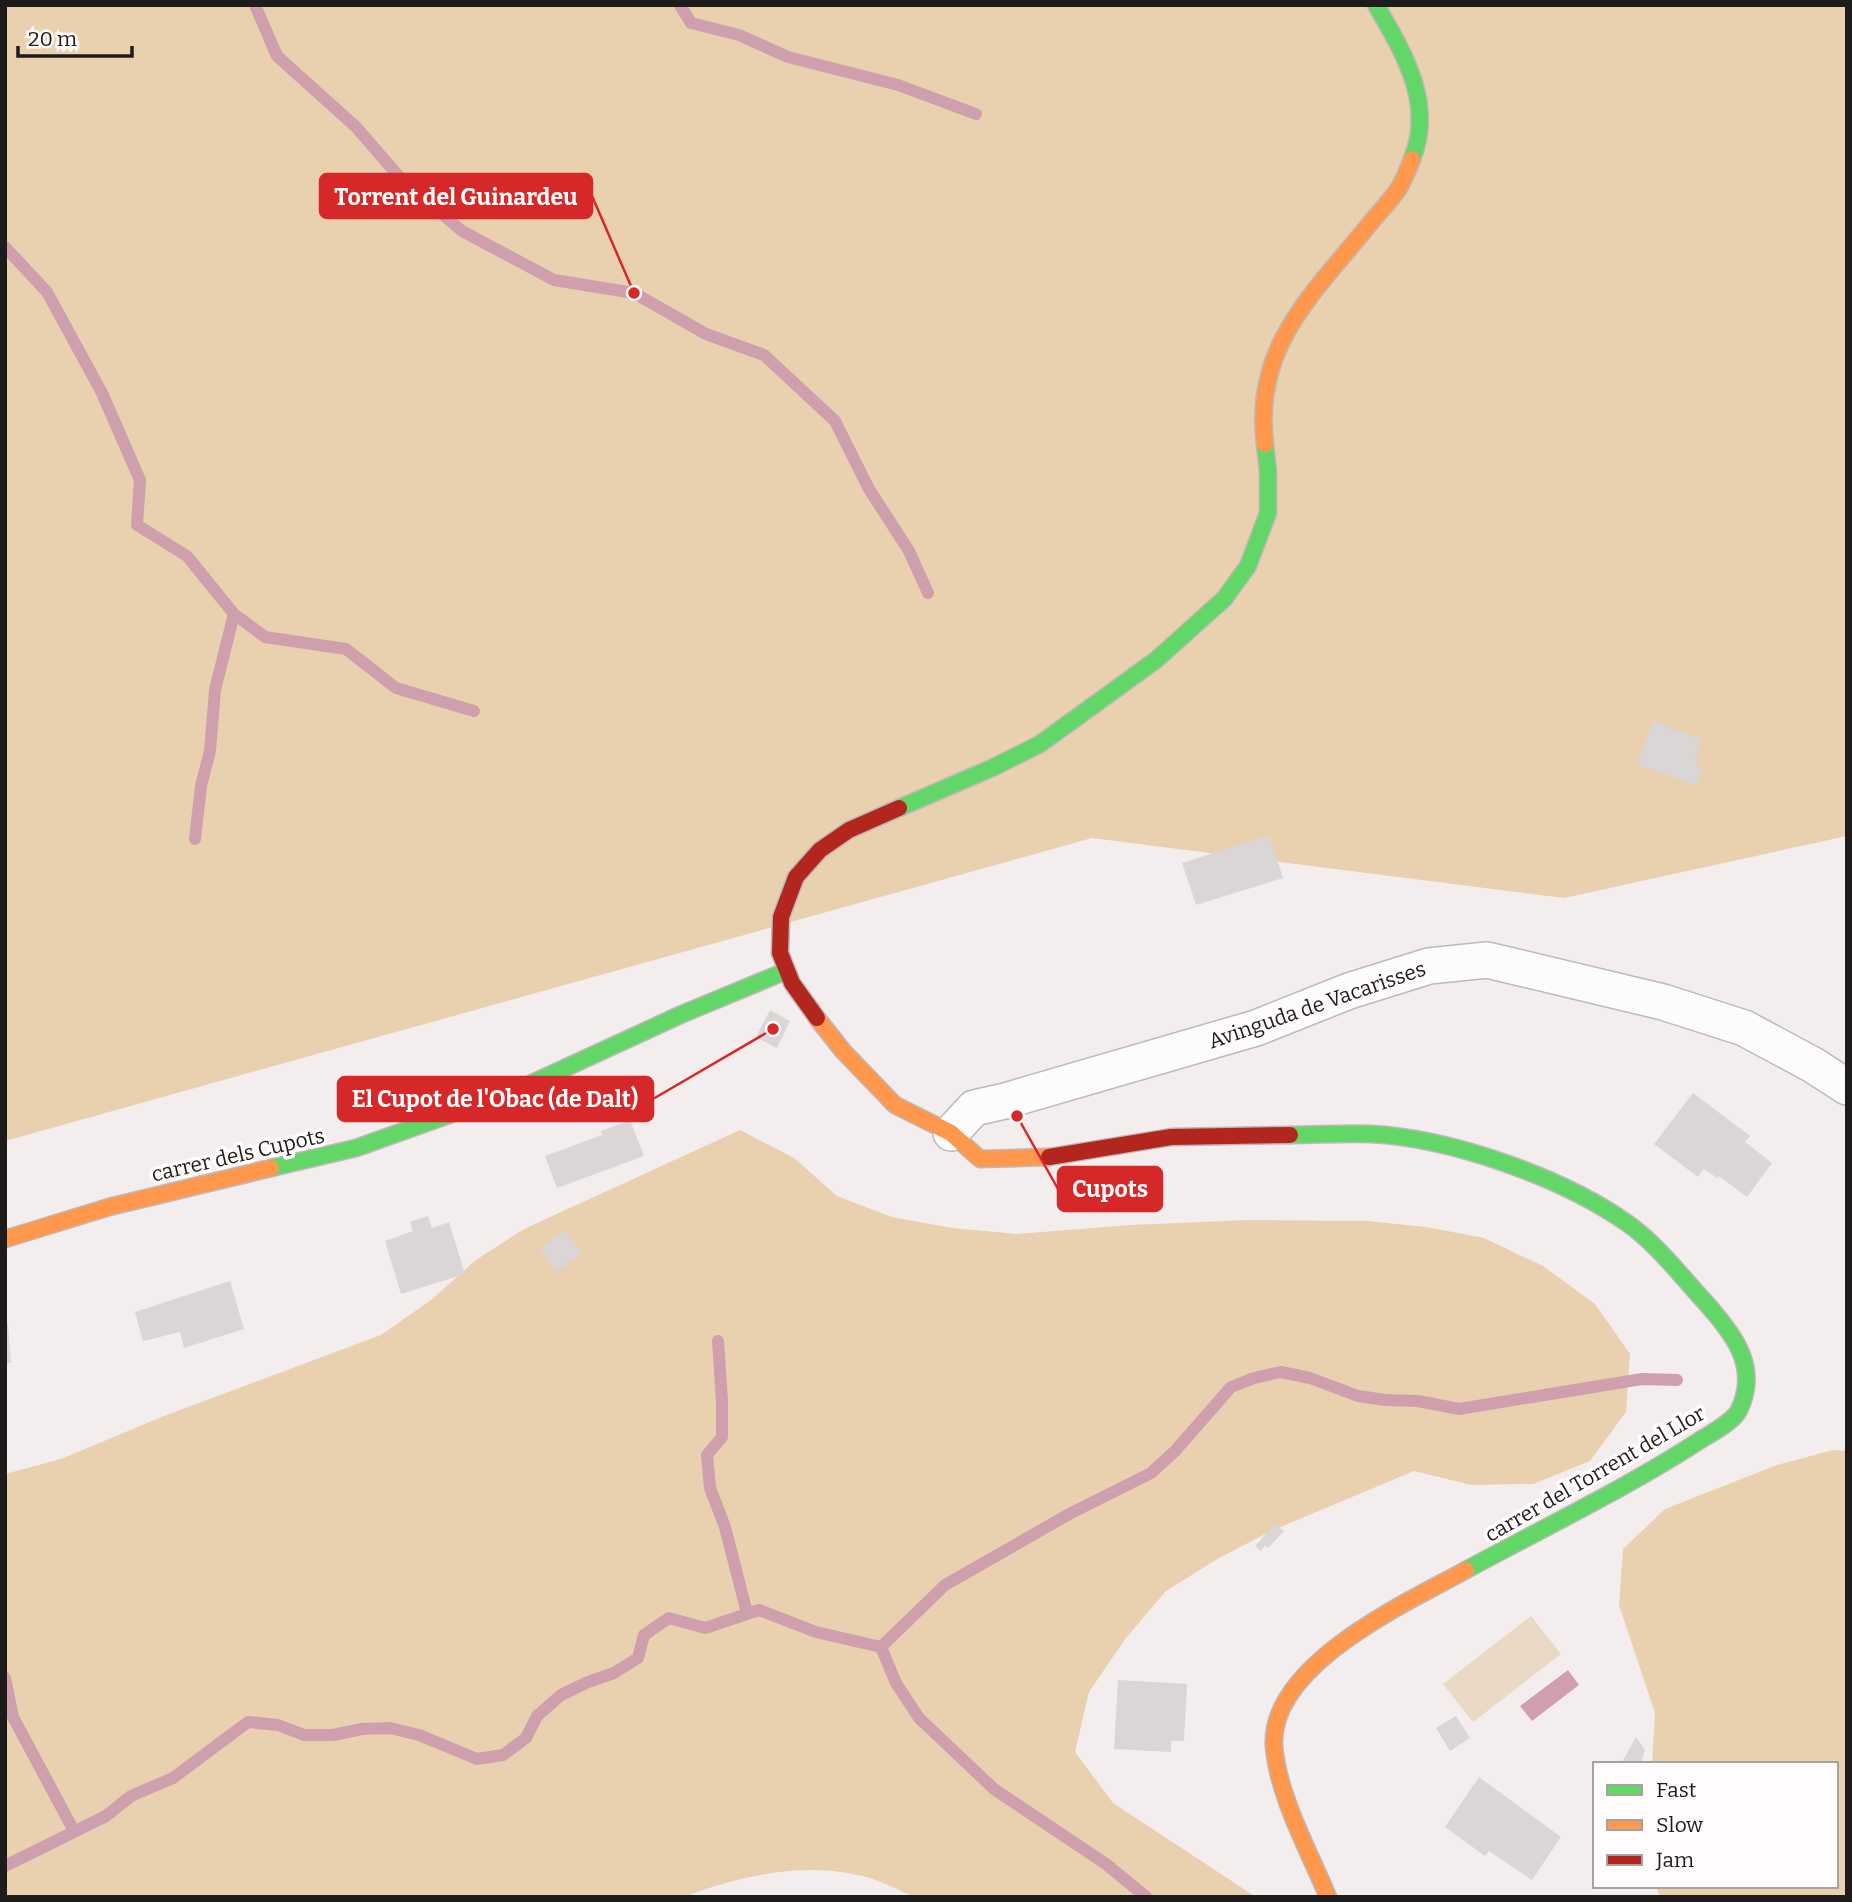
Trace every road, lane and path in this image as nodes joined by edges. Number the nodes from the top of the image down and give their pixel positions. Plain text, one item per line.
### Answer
1 (1376, 5) edge
2 (786, 971) junction
3 (1847, 1087) edge
4 (951, 1133) junction
5 (5, 1239) edge
6 (1328, 1897) edge

1 - 2 street
2 - 4 street, carrer del Torrent del Llor
2 - 5 street, carrer dels Cupots
3 - 4 street, Avinguda de Vacarisses
4 - 6 street, carrer del Torrent del Llor

